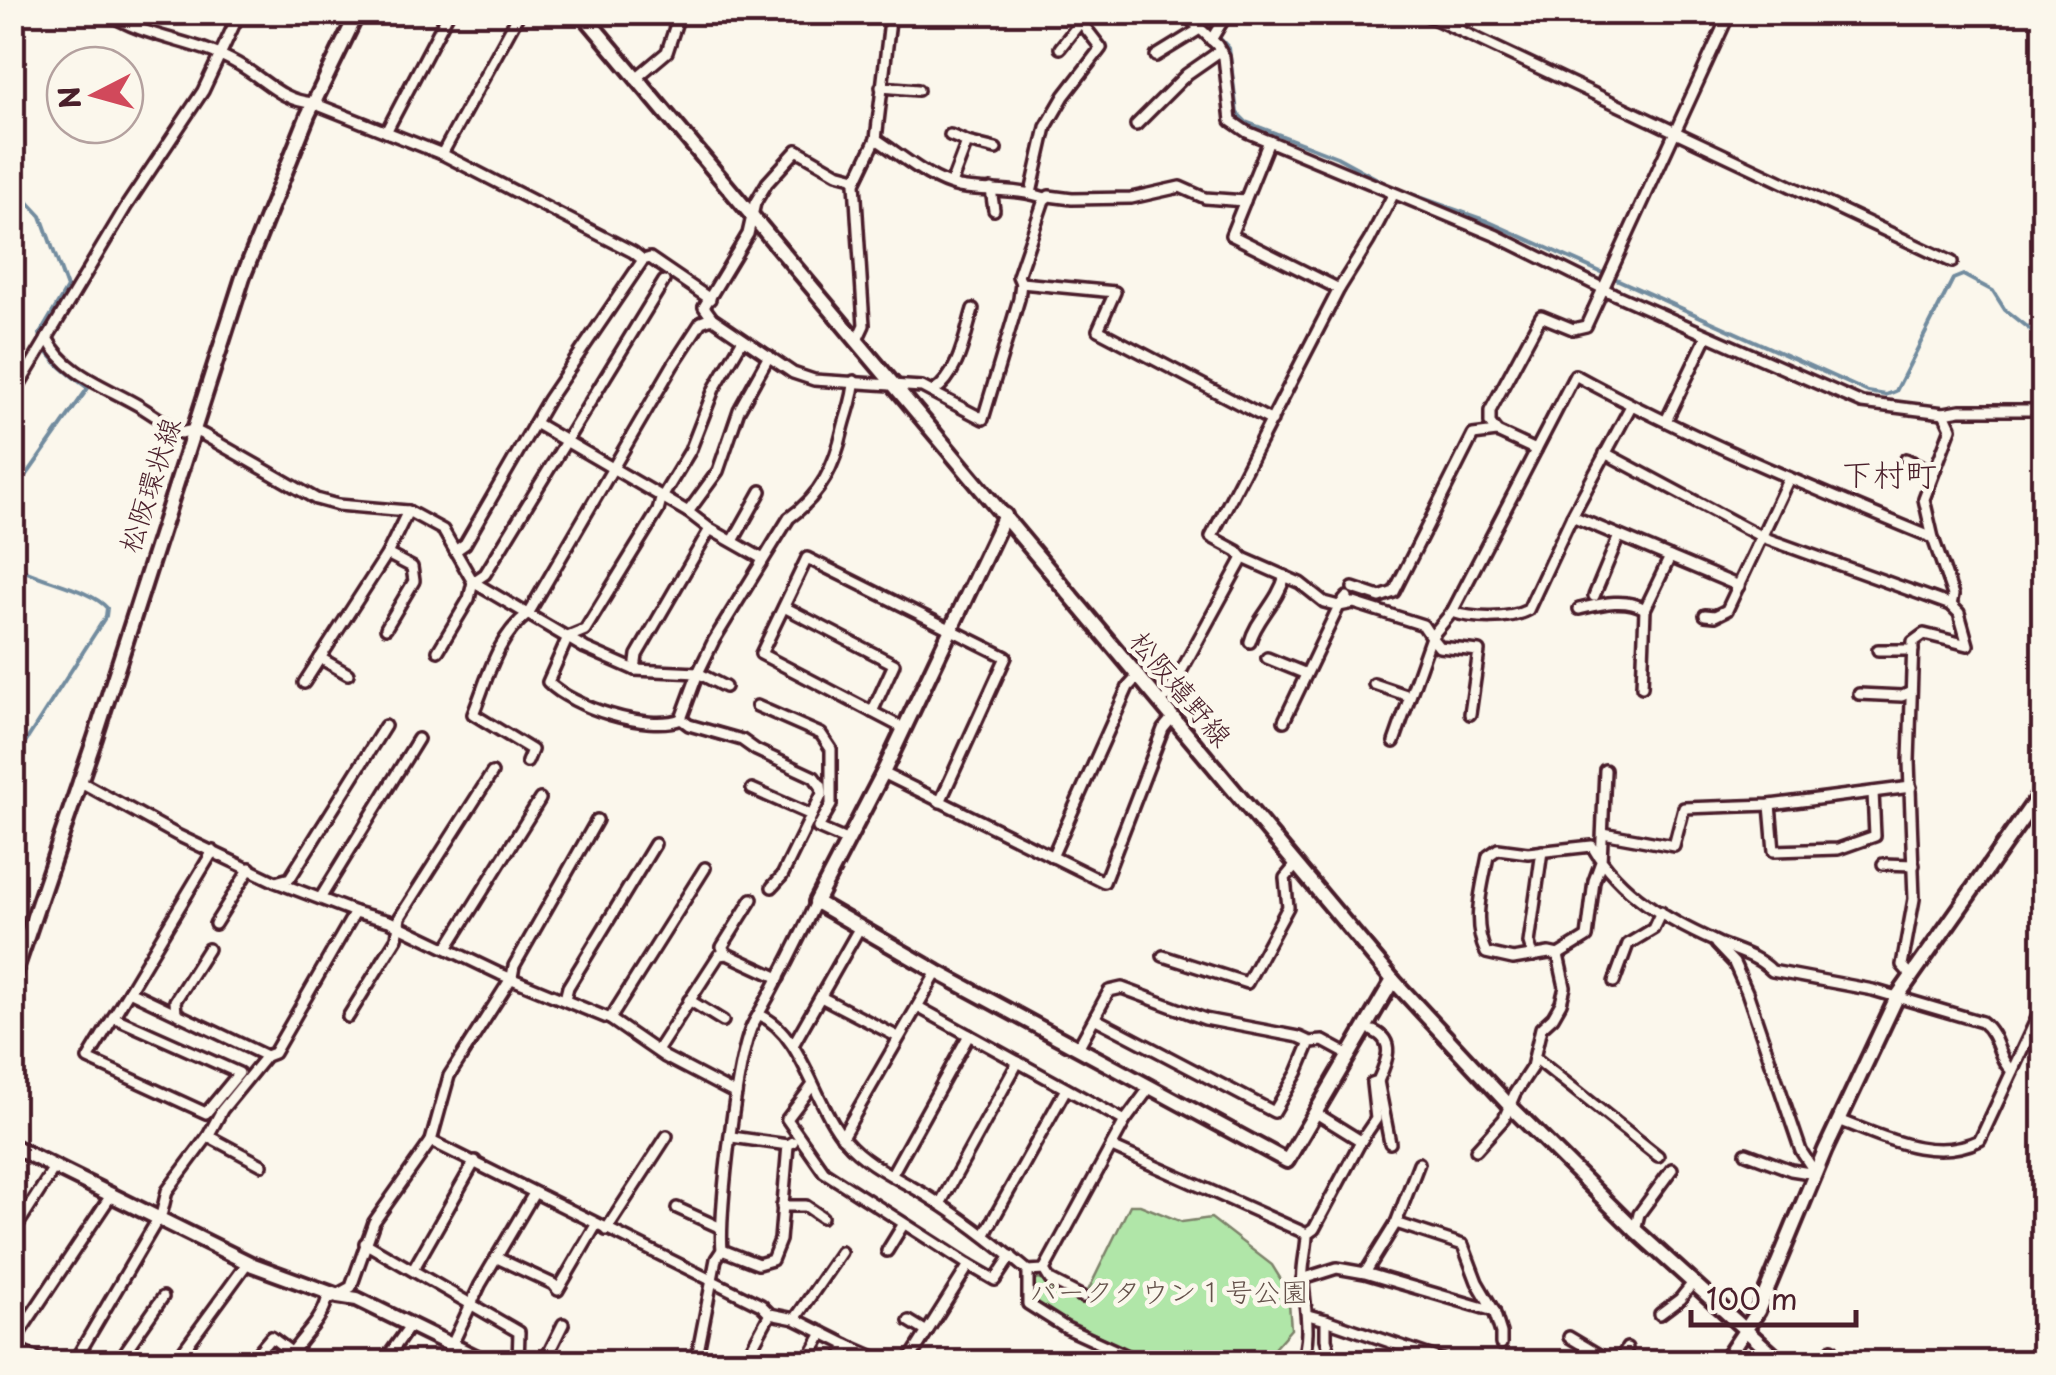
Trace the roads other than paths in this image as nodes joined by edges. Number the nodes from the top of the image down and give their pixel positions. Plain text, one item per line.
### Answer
1 (106, 12) edge
2 (240, 12) edge
3 (358, 12) edge
4 (449, 12) edge
5 (580, 12) edge
6 (680, 12) edge
7 (891, 12) edge
8 (1183, 12) edge
9 (1228, 12) edge
10 (1420, 12) edge
11 (1730, 12) edge
12 (517, 13) edge
13 (1086, 14) edge
14 (120, 16) edge
15 (1200, 29) junction
16 (1212, 40) junction
17 (1060, 48) dead end
18 (1220, 51) junction
19 (220, 55) junction
20 (1156, 56) dead end
21 (636, 79) junction
22 (882, 87) junction
23 (918, 90) dead end
24 (313, 103) junction
25 (1136, 125) dead end
26 (386, 132) junction
27 (1674, 132) junction
28 (950, 134) dead end
29 (876, 139) junction
30 (1268, 141) junction
31 (966, 142) junction
32 (996, 149) dead end
33 (442, 154) junction
34 (856, 178) junction
35 (951, 184) junction
36 (991, 189) junction
37 (1031, 193) junction
38 (1392, 194) junction
39 (1045, 198) junction
40 (1246, 201) junction
41 (994, 210) dead end
42 (751, 216) junction
43 (1018, 231) dead end
44 (1031, 238) junction
45 (643, 260) junction
46 (1952, 262) dead end
47 (664, 281) dead end
48 (1021, 283) junction
49 (1339, 289) junction
50 (1603, 289) junction
51 (710, 299) junction
52 (974, 308) dead end
53 (712, 318) junction
54 (1707, 336) junction
55 (47, 338) junction
56 (857, 340) junction
57 (742, 341) junction
58 (769, 356) junction
59 (854, 381) junction
60 (893, 383) junction
61 (106, 389) junction
62 (934, 391) junction
63 (12, 397) edge
64 (102, 400) dead end
65 (1631, 406) junction
66 (2044, 410) edge
67 (1944, 413) junction
68 (1272, 421) junction
69 (1666, 421) junction
70 (535, 422) junction
71 (194, 430) junction
72 (1497, 432) junction
73 (566, 441) junction
74 (1536, 450) junction
75 (1605, 453) junction
76 (1906, 459) dead end
77 (614, 470) junction
78 (1934, 472) junction
79 (1789, 478) junction
80 (761, 491) dead end
81 (661, 499) junction
82 (408, 511) junction
83 (688, 512) junction
84 (1005, 515) junction
85 (1572, 516) junction
86 (710, 529) junction
87 (1619, 536) junction
88 (1762, 537) junction
89 (1933, 538) junction
90 (733, 541) junction
91 (455, 551) junction
92 (387, 554) junction
93 (1670, 557) junction
94 (1244, 558) junction
95 (763, 559) junction
96 (1285, 576) junction
97 (473, 582) junction
98 (1739, 586) junction
99 (1594, 596) dead end
100 (1950, 605) junction
101 (1339, 606) junction
102 (784, 607) junction
103 (1645, 609) junction
104 (1579, 610) dead end
105 (1452, 612) junction
106 (528, 614) junction
107 (1706, 615) dead end
108 (386, 628) dead end
109 (952, 632) junction
110 (568, 637) junction
111 (1431, 637) junction
112 (1250, 642) dead end
113 (1878, 650) dead end
114 (1913, 650) junction
115 (438, 651) dead end
116 (320, 658) junction
117 (1267, 658) dead end
118 (635, 670) junction
119 (698, 673) junction
120 (348, 674) dead end
121 (1304, 674) junction
122 (1138, 676) junction
123 (304, 682) dead end
124 (1374, 684) dead end
125 (725, 687) dead end
126 (1642, 687) dead end
127 (1911, 692) junction
128 (1859, 694) dead end
129 (1409, 696) junction
130 (1167, 697) dead end
131 (757, 706) dead end
132 (872, 712) junction
133 (1470, 714) dead end
134 (1172, 718) junction
135 (681, 719) junction
136 (1284, 721) dead end
137 (384, 726) dead end
138 (903, 728) junction
139 (418, 739) dead end
140 (1394, 742) dead end
141 (527, 762) dead end
142 (1605, 770) dead end
143 (883, 773) junction
144 (492, 774) dead end
145 (78, 781) junction
146 (820, 785) junction
147 (833, 785) junction
148 (1911, 787) junction
149 (2044, 788) edge
150 (752, 789) dead end
151 (1873, 792) junction
152 (540, 799) dead end
153 (940, 802) junction
154 (1770, 805) junction
155 (811, 816) junction
156 (598, 820) dead end
157 (1602, 834) junction
158 (848, 841) junction
159 (656, 844) dead end
160 (213, 851) junction
161 (1542, 852) junction
162 (1052, 857) junction
163 (1601, 862) junction
164 (1296, 864) junction
165 (1883, 864) dead end
166 (1914, 865) junction
167 (250, 868) junction
168 (704, 868) dead end
169 (276, 882) junction
170 (772, 888) dead end
171 (322, 897) junction
172 (752, 899) dead end
173 (816, 902) junction
174 (354, 912) junction
175 (1660, 912) junction
176 (215, 924) dead end
177 (399, 925) junction
178 (860, 927) junction
179 (1714, 942) junction
180 (446, 948) junction
181 (208, 949) dead end
182 (727, 954) junction
183 (1558, 955) junction
184 (1163, 956) dead end
185 (1533, 956) junction
186 (937, 972) junction
187 (1910, 974) junction
188 (512, 977) junction
189 (778, 978) junction
190 (1393, 980) junction
191 (12, 981) edge
192 (1614, 982) dead end
193 (129, 991) junction
194 (821, 997) junction
195 (1897, 997) junction
196 (564, 999) junction
197 (690, 1000) junction
198 (2044, 1003) edge
199 (918, 1007) junction
200 (176, 1014) junction
201 (760, 1015) junction
202 (113, 1017) junction
203 (348, 1017) dead end
204 (610, 1018) junction
205 (1096, 1018) junction
206 (723, 1021) dead end
207 (1373, 1030) dead end
208 (969, 1035) junction
209 (898, 1037) junction
210 (1310, 1042) junction
211 (793, 1046) junction
212 (1078, 1048) junction
213 (656, 1052) junction
214 (1347, 1054) junction
215 (266, 1056) junction
216 (1535, 1058) junction
217 (1018, 1062) junction
218 (2012, 1071) junction
219 (1378, 1081) junction
220 (812, 1086) junction
221 (1150, 1087) junction
222 (1066, 1089) junction
223 (736, 1094) junction
224 (1509, 1105) junction
225 (1316, 1113) junction
226 (1839, 1120) junction
227 (1124, 1121) junction
228 (208, 1136) junction
229 (667, 1136) dead end
230 (732, 1137) junction
231 (842, 1137) junction
232 (799, 1138) junction
233 (430, 1141) junction
234 (1361, 1141) junction
235 (1390, 1143) dead end
236 (788, 1145) junction
237 (12, 1146) edge
238 (1112, 1147) junction
239 (1476, 1150) dead end
240 (1746, 1153) dead end
241 (1658, 1156) dead end
242 (475, 1161) junction
243 (1419, 1163) dead end
244 (262, 1165) dead end
245 (54, 1168) junction
246 (1672, 1169) dead end
247 (892, 1174) junction
248 (1816, 1174) junction
249 (112, 1194) junction
250 (534, 1195) junction
251 (940, 1204) junction
252 (782, 1206) junction
253 (677, 1208) dead end
254 (822, 1217) dead end
255 (157, 1219) junction
256 (1396, 1223) junction
257 (903, 1225) junction
258 (601, 1227) junction
259 (719, 1227) junction
260 (1635, 1230) junction
261 (13, 1232) edge
262 (986, 1234) junction
263 (1308, 1234) junction
264 (366, 1243) junction
265 (722, 1250) junction
266 (887, 1251) dead end
267 (841, 1252) dead end
268 (1011, 1256) junction
269 (496, 1258) junction
270 (248, 1262) junction
271 (968, 1266) junction
272 (414, 1270) junction
273 (1044, 1270) junction
274 (1028, 1271) junction
275 (1365, 1273) junction
276 (1302, 1278) junction
277 (713, 1282) junction
278 (1692, 1284) junction
279 (338, 1296) junction
280 (162, 1297) dead end
281 (1083, 1297) dead end
282 (471, 1306) junction
283 (1494, 1311) junction
284 (770, 1314) junction
285 (1660, 1314) dead end
286 (1308, 1315) junction
287 (795, 1318) junction
288 (1326, 1320) junction
289 (908, 1321) dead end
290 (563, 1324) dead end
291 (409, 1327) junction
292 (1746, 1330) junction
293 (927, 1332) junction
294 (823, 1333) junction
295 (1568, 1337) dead end
296 (1501, 1344) dead end
297 (12, 1345) edge
298 (847, 1345) junction
299 (452, 1348) junction
300 (1628, 1348) dead end
301 (1832, 1348) dead end
302 (290, 1357) edge
303 (44, 1362) edge
304 (74, 1362) edge
305 (118, 1362) edge
306 (175, 1362) edge
307 (250, 1362) edge
308 (384, 1362) edge
309 (444, 1362) edge
310 (486, 1362) edge
311 (518, 1362) edge
312 (544, 1362) edge
313 (696, 1362) edge
314 (744, 1362) edge
315 (807, 1362) edge
316 (839, 1362) edge
317 (886, 1362) edge
318 (908, 1362) edge
319 (1133, 1362) edge
320 (1301, 1362) edge
321 (1333, 1362) edge
322 (1448, 1362) edge
323 (1610, 1362) edge
324 (1618, 1362) edge
325 (1724, 1362) edge
326 (1781, 1362) edge
327 (1822, 1362) edge

1 - 14 street
2 - 19 street
3 - 24 main road, 松阪環状線
4 - 26 street
5 - 21 main road, 松阪嬉野線
6 - 21 street
7 - 22 street
8 - 15 street
9 - 16 street
10 - 27 street
11 - 27 street
12 - 33 street
13 - 17 street
13 - 37 street
14 - 19 street
15 - 16 street
15 - 20 street
16 - 18 street
18 - 25 street
18 - 30 street
19 - 24 street
19 - 55 street
21 - 42 main road, 松阪嬉野線
22 - 23 street
22 - 29 street
24 - 26 street
24 - 71 main road, 松阪環状線
26 - 33 street
27 - 46 street
27 - 50 street
28 - 31 street
29 - 34 street
29 - 35 street
30 - 38 street
30 - 40 street
31 - 32 street
31 - 35 street
33 - 45 street
34 - 42 street
34 - 56 street
35 - 36 street
36 - 37 street
36 - 41 street
37 - 39 street
38 - 49 street
38 - 50 street
39 - 40 street
39 - 44 street
40 - 49 street
42 - 51 street
42 - 56 main road, 松阪嬉野線
43 - 44 street
44 - 48 street
45 - 51 street
45 - 70 street
47 - 73 street
48 - 62 street
48 - 68 street
49 - 68 street
50 - 54 street
50 - 72 street
51 - 53 street
52 - 62 street
53 - 57 street
53 - 77 street
54 - 67 street
54 - 69 street
55 - 61 street
55 - 63 street
56 - 60 main road, 松阪嬉野線
57 - 58 street
57 - 81 street
58 - 59 street
58 - 83 street
59 - 60 street
59 - 95 street
60 - 62 street
60 - 84 main road, 松阪嬉野線
61 - 64 street
61 - 71 street
65 - 69 street
65 - 74 street
65 - 75 street
66 - 67 street
67 - 78 street
68 - 94 street
69 - 79 street
70 - 73 street
70 - 91 street
71 - 82 street
71 - 145 main road, 松阪環状線
72 - 74 street
72 - 101 street
73 - 77 street
73 - 97 street
74 - 105 street
75 - 85 street
75 - 88 street
76 - 78 street
77 - 81 street
77 - 106 street
78 - 89 street
79 - 88 street
79 - 89 street
80 - 90 street
81 - 83 street
81 - 110 street
82 - 91 street
82 - 92 street
83 - 86 street
84 - 109 main road
84 - 122 main road, 松阪嬉野線
85 - 87 street
85 - 105 street
86 - 90 street
86 - 118 street
87 - 93 street
87 - 99 street
88 - 98 street
88 - 100 street
89 - 100 street
90 - 95 street
91 - 97 street
92 - 108 street
92 - 116 street
93 - 98 street
93 - 103 street
94 - 96 street
94 - 130 street
95 - 119 street
96 - 101 street
96 - 112 street
97 - 106 street
97 - 115 street
98 - 107 street
100 - 114 street
101 - 111 street
101 - 121 street
102 - 109 street
102 - 132 street
102 - 132 street
103 - 104 street
103 - 126 street
105 - 111 street
106 - 110 street
106 - 141 street
109 - 138 main road
109 - 153 street
110 - 118 street
110 - 135 street
111 - 129 street
111 - 133 street
113 - 114 street
114 - 127 street
116 - 120 street
116 - 123 street
117 - 121 street
118 - 119 street
119 - 125 street
119 - 135 street
121 - 136 street
122 - 134 main road, 松阪嬉野線
122 - 162 street
124 - 129 street
127 - 128 street
127 - 148 street
129 - 140 street
131 - 147 street
132 - 138 street
134 - 162 street
134 - 164 main road, 松阪嬉野線
135 - 146 street
137 - 169 street
138 - 143 main road
139 - 171 street
142 - 157 street
143 - 153 street
143 - 158 main road
144 - 177 street
145 - 160 street
145 - 191 main road, 松阪環状線
146 - 147 street
146 - 155 street
147 - 158 street
148 - 151 street
148 - 166 street
149 - 187 main road
150 - 155 street
151 - 154 street
151 - 154 street
152 - 180 street
153 - 162 street
154 - 157 street
155 - 170 street
156 - 188 street
157 - 163 street
158 - 173 main road
159 - 196 street
160 - 167 street
160 - 193 street
161 - 163 street
161 - 185 street
161 - 185 street
163 - 175 street
163 - 183 street
164 - 184 street
164 - 190 main road, 松阪嬉野線
165 - 166 street
166 - 187 street
167 - 169 street
167 - 176 street
168 - 204 street
169 - 171 street
171 - 174 street
172 - 182 street
173 - 178 main road
173 - 189 street
174 - 177 street
174 - 215 street
175 - 179 street
175 - 192 street
177 - 180 street
177 - 203 street
178 - 186 main road
178 - 194 street
179 - 195 street
179 - 248 street
180 - 188 street
181 - 200 street
182 - 189 street
182 - 197 street
183 - 185 street
183 - 216 street
186 - 199 street
186 - 212 main road
187 - 195 main road
188 - 196 street
188 - 233 street
189 - 201 street
190 - 214 main road
190 - 224 main road, 松阪嬉野線
193 - 200 street
193 - 202 street
194 - 209 street
194 - 211 street
195 - 218 street
195 - 226 main road
196 - 204 street
197 - 206 street
197 - 213 street
198 - 218 street
199 - 208 street
199 - 209 street
200 - 215 street
201 - 211 street
201 - 223 street
202 - 202 street
204 - 213 street
205 - 210 street
205 - 210 street
205 - 212 street
207 - 219 street
208 - 217 street
208 - 247 street
209 - 231 street
210 - 214 street
211 - 220 street
212 - 221 main road
213 - 223 street
214 - 225 main road
215 - 228 street
216 - 224 street
216 - 241 street
217 - 222 street
217 - 251 street
218 - 226 street
219 - 234 street
219 - 235 street
220 - 231 street
220 - 232 street
221 - 225 main road
221 - 227 street
222 - 227 street
222 - 262 street
223 - 230 street
224 - 239 street
224 - 260 main road, 松阪嬉野線
225 - 234 street
226 - 248 main road
227 - 238 street
228 - 244 street
228 - 255 street
229 - 258 street
230 - 236 street
230 - 259 street
231 - 247 street
232 - 236 street
232 - 257 street
233 - 242 street
233 - 264 street
234 - 263 street
236 - 252 street
237 - 245 main road
238 - 263 street
238 - 273 street
240 - 248 street
242 - 250 street
242 - 272 street
243 - 256 street
245 - 249 main road
245 - 261 street
246 - 260 street
247 - 251 street
248 - 292 main road
249 - 255 main road
249 - 297 street
250 - 258 street
250 - 269 street
251 - 262 street
252 - 254 street
252 - 265 street
253 - 259 street
255 - 270 main road
255 - 304 street
256 - 275 street
256 - 283 street
257 - 266 street
257 - 271 street
258 - 269 street
258 - 277 street
259 - 265 street
260 - 278 main road, 松阪嬉野線
262 - 268 street
263 - 276 street
264 - 272 street
264 - 279 street
265 - 277 street
267 - 287 street
268 - 271 street
268 - 274 street
269 - 282 street
270 - 279 main road
270 - 306 street
271 - 293 street
272 - 282 street
273 - 274 street
273 - 281 street
274 - 319 street
275 - 276 street
275 - 283 street
276 - 286 street
277 - 284 street
277 - 313 street
278 - 285 street
278 - 292 main road, 松阪嬉野線
279 - 291 main road
279 - 302 street
280 - 305 street
282 - 299 street
282 - 311 street
283 - 296 street
284 - 287 street
284 - 314 street
286 - 288 street
286 - 320 street
287 - 294 street
288 - 321 street
288 - 322 street
289 - 293 street
290 - 312 street
291 - 299 main road
291 - 308 street
292 - 325 main road
292 - 326 main road, 松阪嬉野線
293 - 318 street
294 - 298 street
294 - 315 street
295 - 323 street
297 - 303 street
298 - 316 street
298 - 317 street
299 - 309 street
299 - 310 main road
300 - 324 street
301 - 327 street
302 - 307 street

